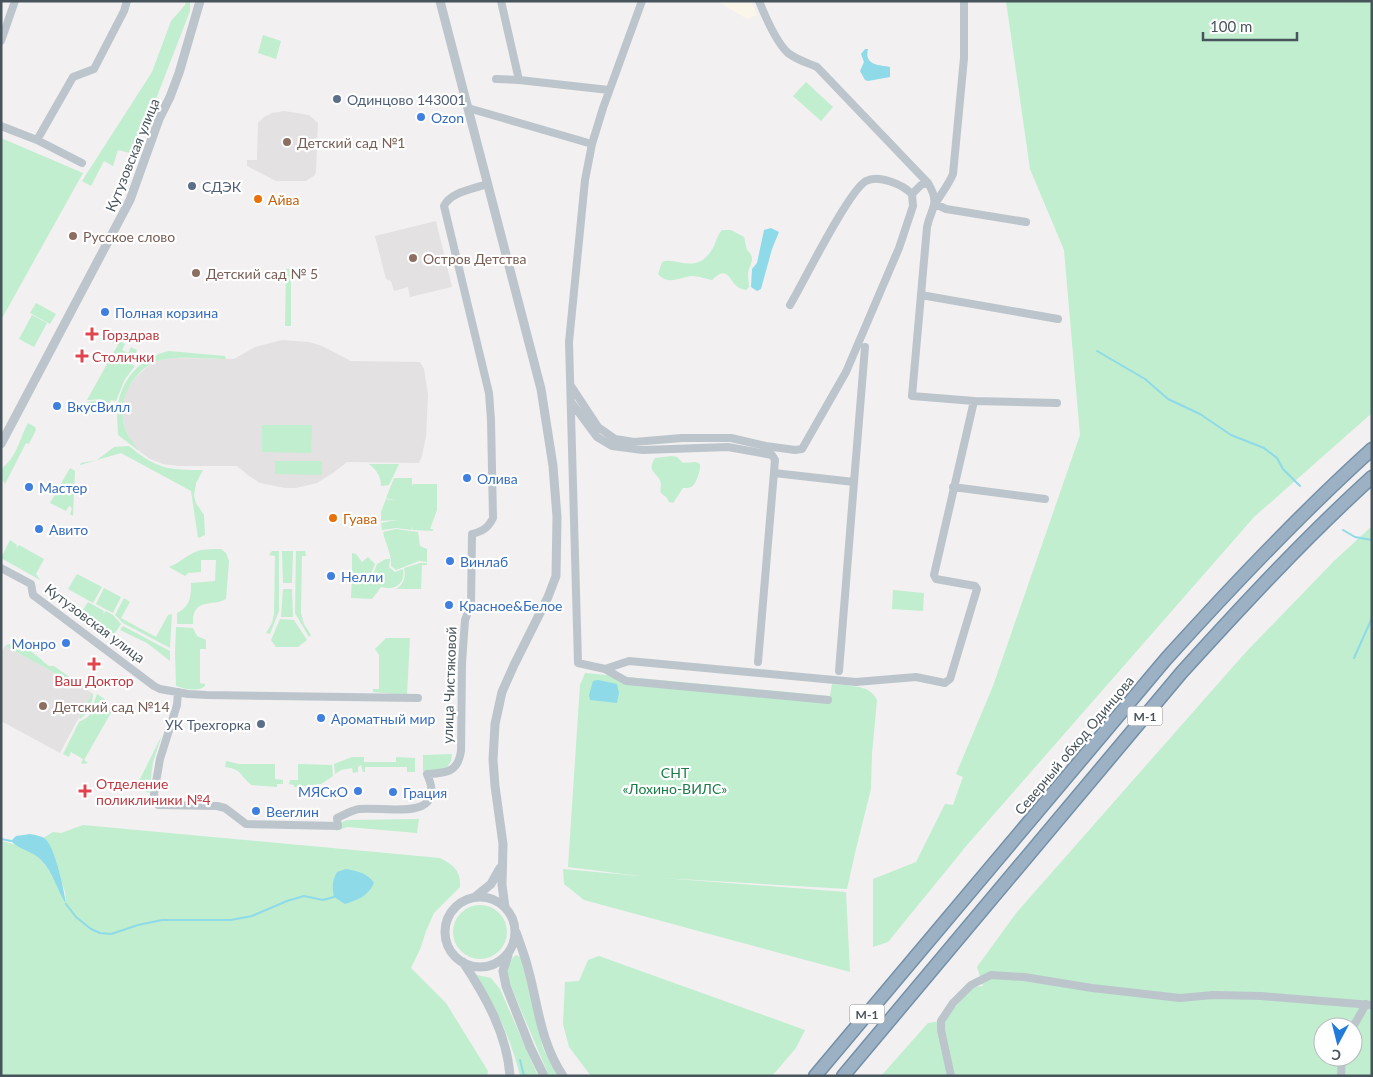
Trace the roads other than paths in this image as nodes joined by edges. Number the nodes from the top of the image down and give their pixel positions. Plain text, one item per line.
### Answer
1 (15, 1) edge
2 (126, 1) edge
3 (200, 1) edge
4 (440, 1) edge
5 (501, 1) edge
6 (642, 1) edge
7 (758, 1) edge
8 (964, 1) edge
9 (1, 41) edge
10 (496, 78) dead end
11 (519, 80) junction
12 (609, 90) junction
13 (468, 108) junction
14 (1, 126) edge
15 (37, 140) junction
16 (592, 144) junction
17 (82, 162) dead end
18 (928, 183) junction
19 (487, 184) junction
20 (912, 194) junction
21 (935, 204) junction
22 (1026, 222) dead end
23 (921, 296) junction
24 (790, 305) dead end
25 (1058, 320) dead end
26 (865, 347) dead end
27 (570, 384) junction
28 (974, 401) junction
29 (571, 402) junction
30 (1057, 402) dead end
31 (1, 444) edge
32 (1372, 449) edge
33 (774, 473) junction
34 (1372, 477) edge
35 (854, 482) junction
36 (953, 487) junction
37 (1046, 499) dead end
38 (1, 568) edge
39 (758, 662) dead end
40 (605, 668) junction
41 (839, 671) dead end
42 (178, 692) junction
43 (418, 698) dead end
44 (828, 700) dead end
45 (503, 861) junction
46 (475, 897) junction
47 (505, 907) junction
48 (515, 930) junction
49 (509, 951) junction
50 (463, 962) junction
51 (1369, 1004) edge
52 (1360, 1017) edge
53 (836, 1050) junction
54 (510, 1076) edge
55 (544, 1076) edge
56 (563, 1076) edge
57 (808, 1076) edge
58 (815, 1076) edge
59 (843, 1076) edge
60 (951, 1076) edge

1 - 9 street
2 - 15 street
3 - 31 street, Кутузовская улица
4 - 13 street
5 - 11 street
6 - 12 street
7 - 18 street
8 - 21 street
10 - 11 street
11 - 12 street
12 - 16 street
13 - 16 street
13 - 19 street
14 - 15 street
15 - 17 street
16 - 27 street
18 - 20 street
18 - 21 street
19 - 42 street, улица Чистяковой
19 - 45 street
20 - 24 street
20 - 27 street
21 - 22 street
21 - 23 street
23 - 25 street
23 - 28 street
26 - 35 street
27 - 29 street
28 - 30 street
28 - 36 street
29 - 33 street
29 - 40 street
32 - 53 highway, Северный обход Одинцова / М-1
33 - 35 street
33 - 39 street
34 - 59 highway, М-1
35 - 41 street
36 - 37 street
36 - 40 street
38 - 42 street, Кутузовская улица
40 - 44 street
42 - 43 street
45 - 46 street
45 - 47 street
46 - 47 street
46 - 50 street
47 - 48 street
48 - 49 street
48 - 56 street
49 - 50 street
49 - 55 street
50 - 54 street
51 - 52 street
51 - 60 street
53 - 57 street
53 - 58 highway, Северный обход Одинцова / М-1

